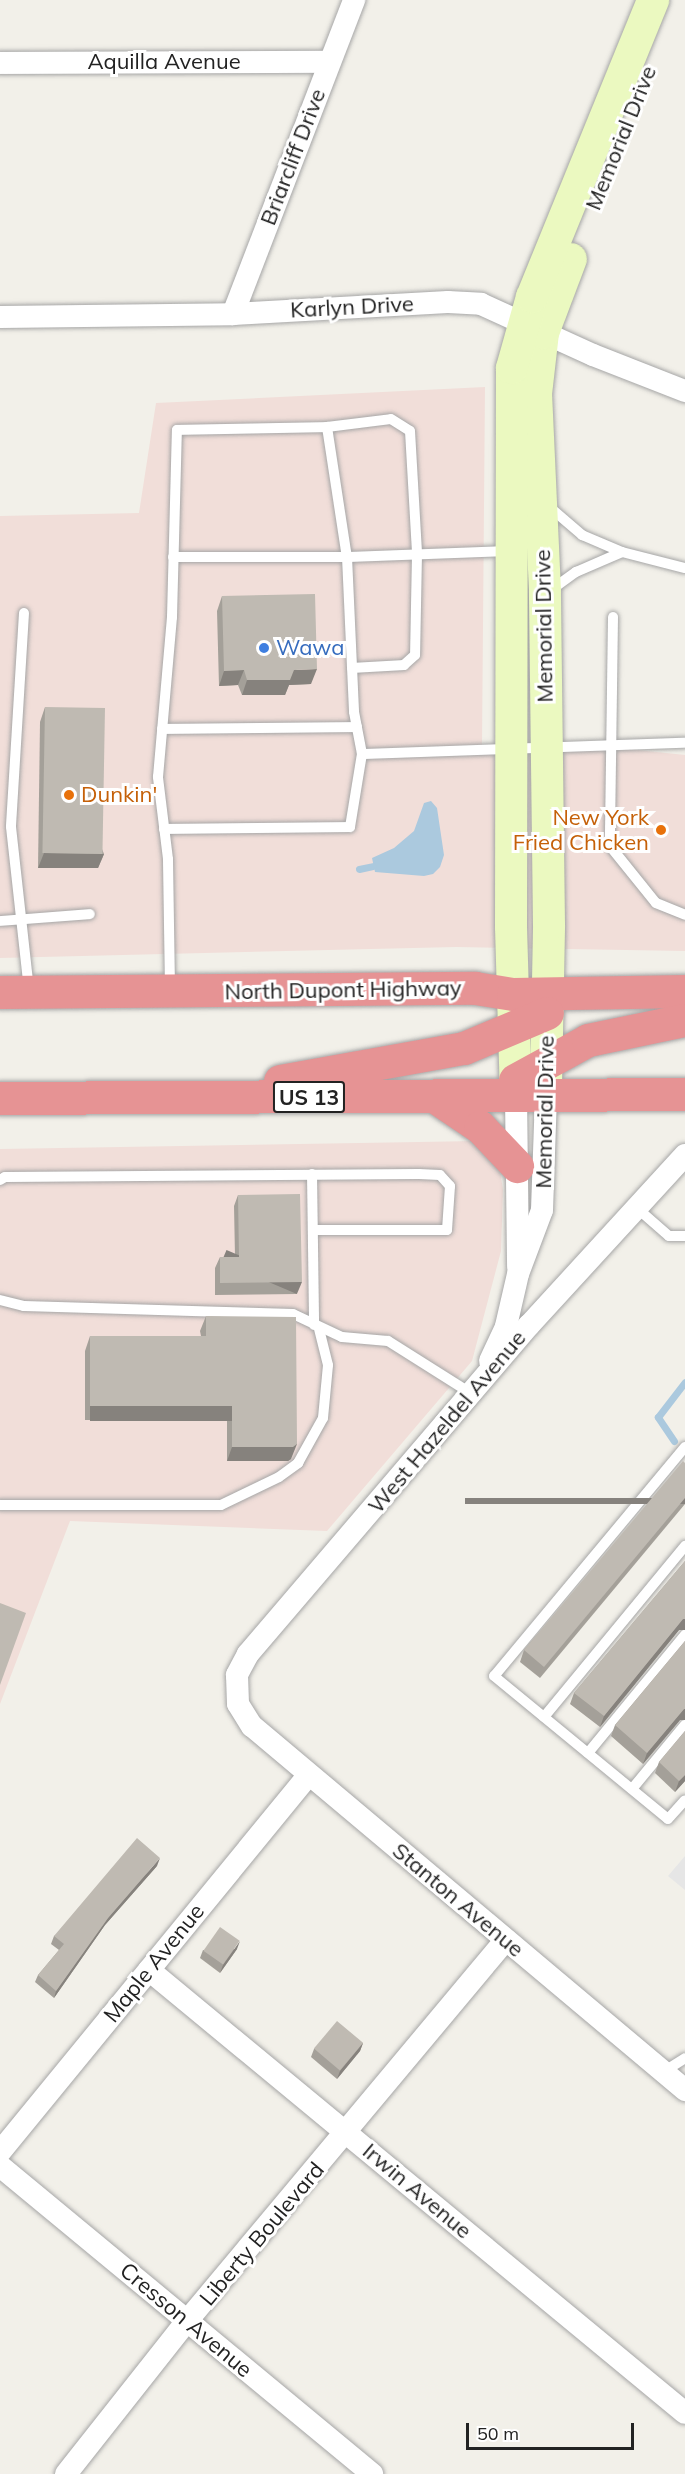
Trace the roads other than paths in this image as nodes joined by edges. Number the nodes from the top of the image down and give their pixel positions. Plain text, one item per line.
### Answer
1 (354, 0) edge
2 (653, 0) edge
3 (677, 0) edge
4 (329, 62) junction
5 (0, 63) edge
6 (233, 314) junction
7 (0, 316) edge
8 (533, 327) junction
9 (685, 391) edge
10 (327, 427) junction
11 (540, 499) junction
12 (527, 550) junction
13 (622, 552) junction
14 (417, 554) junction
15 (347, 556) junction
16 (173, 557) junction
17 (685, 568) edge
18 (545, 594) junction
19 (24, 613) dead end
20 (613, 617) dead end
21 (352, 668) junction
22 (357, 727) junction
23 (162, 729) junction
24 (685, 743) edge
25 (612, 745) junction
26 (511, 747) junction
27 (546, 747) junction
28 (362, 754) junction
29 (164, 829) junction
30 (90, 914) dead end
31 (685, 915) edge
32 (21, 919) junction
33 (0, 921) edge
34 (14, 992) edge
35 (170, 992) junction
36 (685, 992) edge
37 (513, 994) junction
38 (547, 1002) junction
39 (685, 1020) edge
40 (514, 1029) junction
41 (546, 1062) junction
42 (526, 1090) junction
43 (685, 1094) edge
44 (434, 1096) junction
45 (184, 1097) junction
46 (0, 1098) edge
47 (103, 1098) junction
48 (0, 1122) edge
49 (685, 1155) edge
50 (517, 1166) junction
51 (312, 1174) junction
52 (0, 1180) edge
53 (638, 1209) junction
54 (314, 1230) junction
55 (685, 1236) edge
56 (518, 1274) junction
57 (0, 1300) edge
58 (316, 1326) junction
59 (475, 1390) junction
60 (684, 1450) edge
61 (0, 1505) edge
62 (685, 1546) edge
63 (685, 1635) edge
64 (238, 1704) joint
65 (544, 1717) junction
66 (685, 1725) edge
67 (588, 1753) junction
68 (309, 1774) junction
69 (632, 1790) junction
70 (685, 1800) edge
71 (506, 1940) junction
72 (149, 1970) junction
73 (685, 2058) edge
74 (663, 2072) junction
75 (685, 2090) edge
76 (347, 2134) junction
77 (0, 2152) edge
78 (0, 2166) edge
79 (188, 2321) junction
80 (685, 2413) edge
81 (66, 2474) edge
82 (372, 2474) edge

1 - 4 street, Briarcliff Drive
2 - 8 street, Memorial Drive
3 - 8 street, Memorial Drive
4 - 5 street, Aquilla Avenue
4 - 6 street, Briarcliff Drive
6 - 7 street, Karlyn Drive
6 - 8 street, Karlyn Drive
8 - 9 street, Karlyn Drive
8 - 11 street, Memorial Drive
8 - 12 street, Memorial Drive
10 - 14 lane
10 - 15 lane
10 - 16 lane
11 - 12 street, Memorial Drive
11 - 13 lane
12 - 14 lane
12 - 18 street, Memorial Drive
12 - 26 street, Memorial Drive
13 - 17 lane
13 - 18 lane
14 - 15 lane
14 - 21 lane
15 - 16 lane
15 - 21 lane
16 - 23 lane
18 - 27 street, Memorial Drive
19 - 32 lane
20 - 25 lane
21 - 22 lane
22 - 23 lane
22 - 28 lane
23 - 29 lane
24 - 25 lane
25 - 27 lane
25 - 31 lane
26 - 27 lane
26 - 28 lane
26 - 37 street, Memorial Drive
27 - 38 street, Memorial Drive
28 - 29 lane
29 - 35 lane
30 - 32 lane
32 - 33 lane
32 - 34 lane
34 - 35 highway, North Dupont Highway
35 - 37 highway, North Dupont Highway
36 - 38 highway, North Dupont Highway
37 - 38 highway, North Dupont Highway
37 - 40 street, Memorial Drive
38 - 40 highway
38 - 41 street, Memorial Drive
39 - 41 highway
40 - 42 street, Memorial Drive
40 - 45 highway
41 - 42 highway
42 - 43 highway, US 13
42 - 44 highway, US 13
42 - 50 street, Memorial Drive
42 - 56 street, Memorial Drive
44 - 45 highway, US 13
44 - 50 highway
45 - 47 highway, US 13
46 - 47 highway, US 13
47 - 48 highway
49 - 53 street, West Hazeldel Avenue
50 - 56 street, Memorial Drive
51 - 52 lane
51 - 54 lane
51 - 54 lane
53 - 55 lane
53 - 59 street, West Hazeldel Avenue
54 - 58 lane
56 - 59 street, Memorial Drive
57 - 58 lane
58 - 59 lane
58 - 61 lane
59 - 64 street, West Hazeldel Avenue
60 - 65 lane
62 - 65 lane
63 - 67 lane
64 - 68 street, Stanton Avenue
65 - 67 lane
66 - 69 lane
67 - 69 lane
68 - 71 street, Stanton Avenue
68 - 72 street, Maple Avenue
69 - 70 lane
71 - 74 street, Stanton Avenue
71 - 76 street, Liberty Boulevard
72 - 76 street, Irwin Avenue
72 - 77 street, Maple Avenue
73 - 74 lane
74 - 75 street, Stanton Avenue
76 - 79 street, Liberty Boulevard
76 - 80 street, Irwin Avenue
78 - 79 street, Cresson Avenue
79 - 81 street, Liberty Boulevard
79 - 82 street, Cresson Avenue

